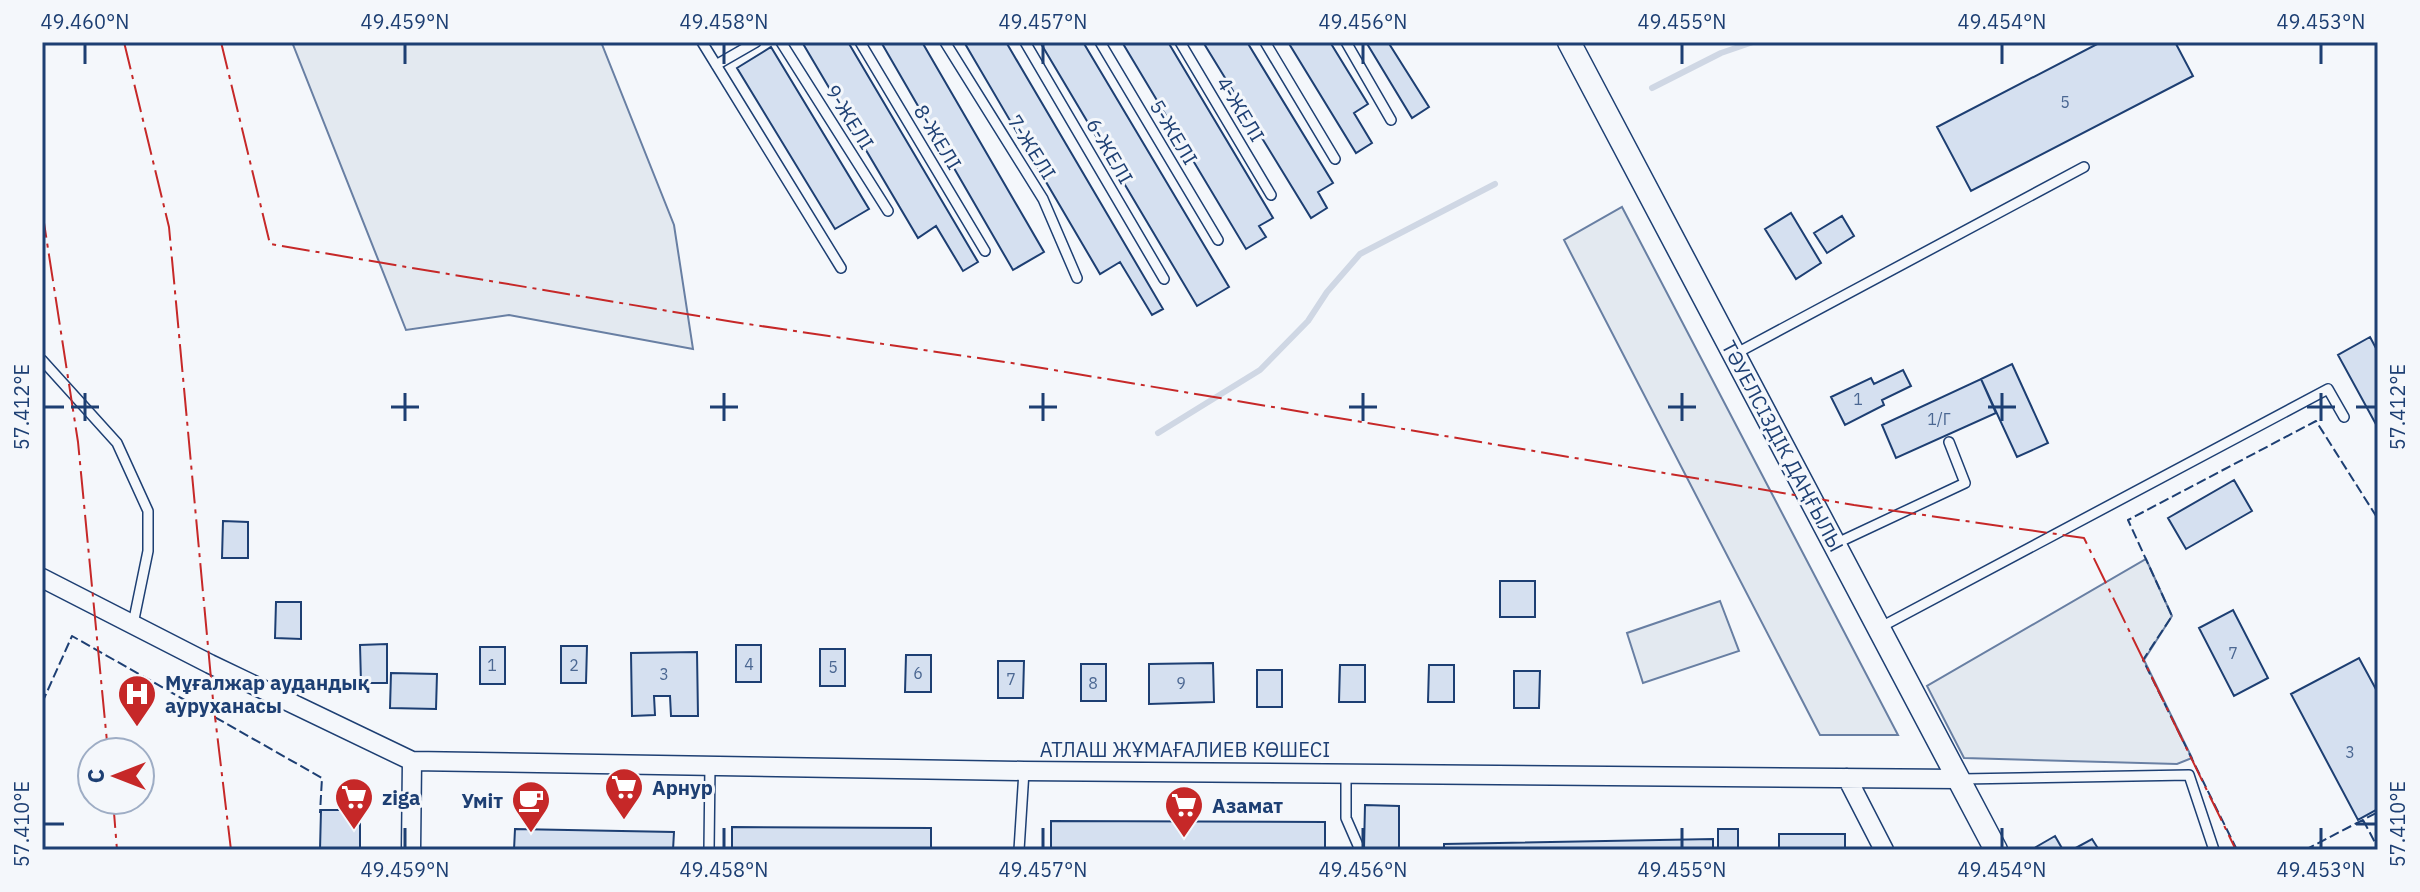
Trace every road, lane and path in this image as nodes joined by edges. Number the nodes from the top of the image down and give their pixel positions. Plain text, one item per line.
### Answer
1 (702, 42) edge
2 (756, 42) edge
3 (781, 42) edge
4 (860, 42) edge
5 (945, 42) edge
6 (1025, 42) edge
7 (1100, 42) edge
8 (1180, 42) edge
9 (1265, 42) edge
10 (1346, 42) edge
11 (1569, 42) edge
12 (716, 65) junction
13 (1391, 120) dead end
14 (1335, 159) dead end
15 (2084, 167) dead end
16 (1271, 195) dead end
17 (888, 211) dead end
18 (1218, 240) dead end
19 (985, 251) dead end
20 (841, 268) dead end
21 (1077, 278) dead end
22 (1164, 279) dead end
23 (1735, 354) junction
24 (42, 360) edge
25 (2344, 417) dead end
26 (1949, 442) dead end
27 (1835, 544) junction
28 (42, 578) edge
29 (133, 624) junction
30 (1879, 628) junction
31 (412, 761) junction
32 (710, 765) junction
33 (1024, 771) junction
34 (1346, 772) junction
35 (1847, 778) junction
36 (1958, 779) junction
37 (1356, 848) edge
38 (411, 850) edge
39 (709, 850) edge
40 (1019, 850) edge
41 (1884, 850) edge
42 (1996, 850) edge
43 (2214, 850) edge

1 - 12 lane
2 - 12 lane
3 - 17 lane, 9-ЖЕЛІ
4 - 19 lane, 8-ЖЕЛІ
5 - 21 lane, 7-ЖЕЛІ
6 - 22 lane, 6-ЖЕЛІ
7 - 18 lane, 5-ЖЕЛІ
8 - 16 lane, 4-ЖЕЛІ
9 - 14 lane
10 - 13 lane
11 - 23 street, ТӘУЕЛСІЗДІК ДАҢҒЫЛЫ
12 - 20 lane
15 - 23 lane
23 - 27 street, ТӘУЕЛСІЗДІК ДАҢҒЫЛЫ
24 - 29 lane
25 - 30 lane
26 - 27 lane
27 - 30 street, ТӘУЕЛСІЗДІК ДАҢҒЫЛЫ
28 - 29 street
29 - 31 street
30 - 36 street, ТӘУЕЛСІЗДІК ДАҢҒЫЛЫ
31 - 32 street, АТЛАШ ЖҰМАҒАЛИЕВ КӨШЕСІ
31 - 38 street
32 - 33 street, АТЛАШ ЖҰМАҒАЛИЕВ КӨШЕСІ
32 - 39 lane
33 - 34 street, АТЛАШ ЖҰМАҒАЛИЕВ КӨШЕСІ
33 - 40 lane
34 - 35 street, АТЛАШ ЖҰМАҒАЛИЕВ КӨШЕСІ
34 - 37 lane
35 - 36 street, АТЛАШ ЖҰМАҒАЛИЕВ КӨШЕСІ
35 - 41 street
36 - 42 street, ТӘУЕЛСІЗДІК ДАҢҒЫЛЫ
36 - 43 lane

